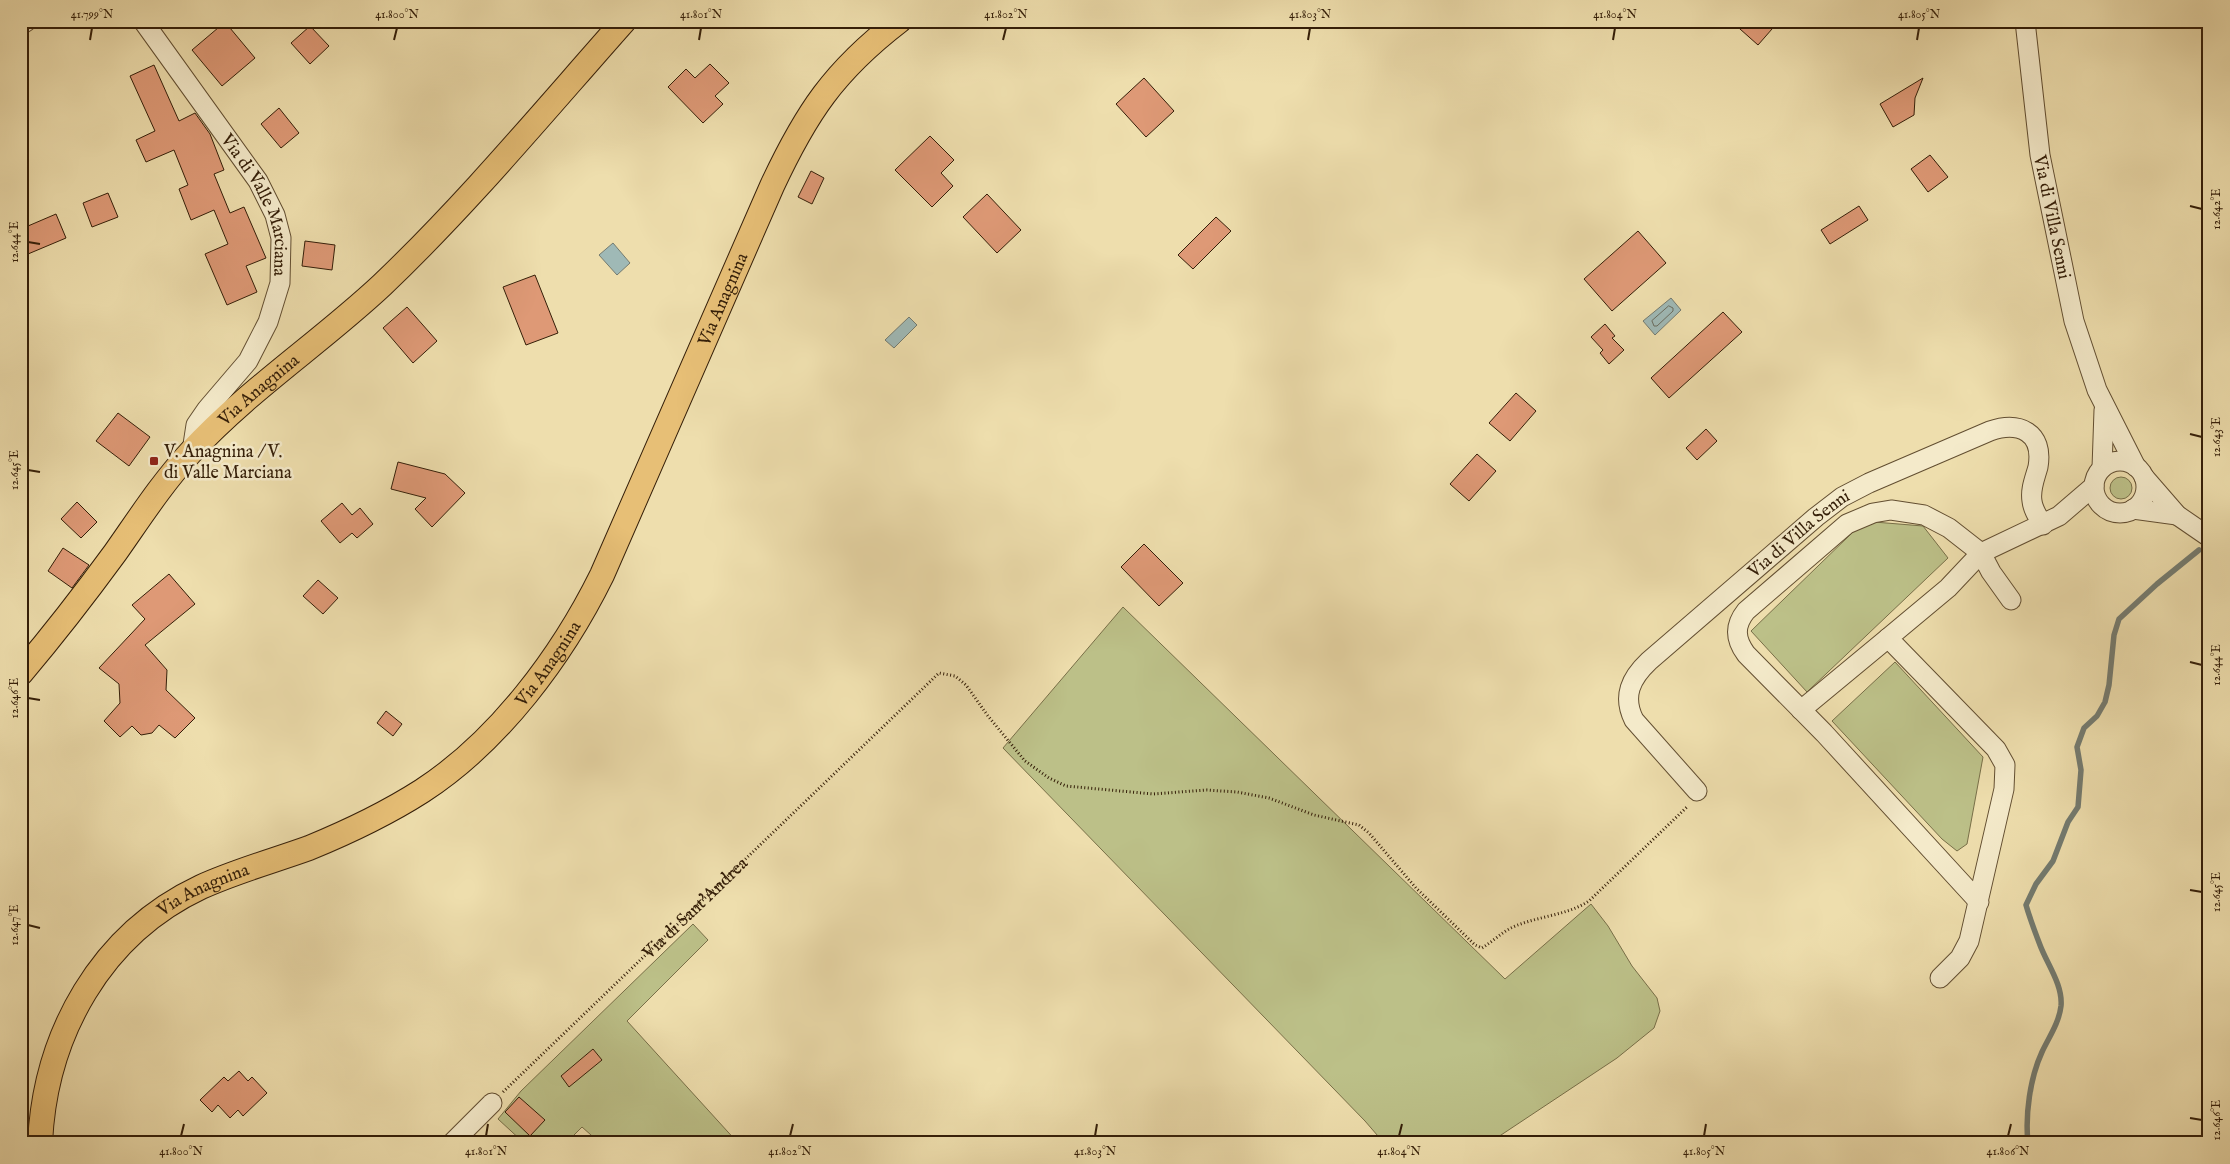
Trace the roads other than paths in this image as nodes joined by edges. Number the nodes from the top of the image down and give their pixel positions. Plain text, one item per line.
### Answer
1 (27, 21) edge
2 (143, 21) edge
3 (624, 21) edge
4 (899, 21) edge
5 (2025, 21) edge
6 (21, 25) edge
7 (2104, 406) junction
8 (192, 451) junction
9 (2102, 468) junction
10 (2140, 472) junction
11 (2094, 486) junction
12 (2103, 506) junction
13 (2133, 509) junction
14 (2066, 512) junction
15 (2177, 515) junction
16 (2043, 525) junction
17 (2209, 537) edge
18 (1981, 552) junction
19 (2011, 600) dead end
20 (1888, 638) junction
21 (21, 673) edge
22 (1801, 710) junction
23 (1697, 790) road end
24 (1979, 902) junction
25 (1940, 978) dead end
26 (492, 1103) road end
27 (40, 1143) edge
28 (452, 1143) edge

1 - 6 street
2 - 8 street, Via di Valle Marciana
3 - 8 main road, Via Anagnina
4 - 27 main road, Via Anagnina
5 - 7 street, Via di Villa Senni
7 - 9 street, Via di Villa Senni
7 - 10 street, Via di Villa Senni
8 - 21 main road, Via Anagnina
9 - 10 street
9 - 11 street, Via di Villa Senni
10 - 13 street
10 - 15 street, Via di Villa Senni
11 - 12 street
11 - 14 street
12 - 13 street, Via di Villa Senni
12 - 14 street
13 - 15 street, Via di Villa Senni
14 - 16 street
15 - 17 street, Via di Villa Senni
16 - 18 street
16 - 23 street, Via di Villa Senni
18 - 19 street
18 - 20 street
18 - 22 street
20 - 22 street
20 - 24 street
22 - 24 street
24 - 25 street
26 - 28 street

